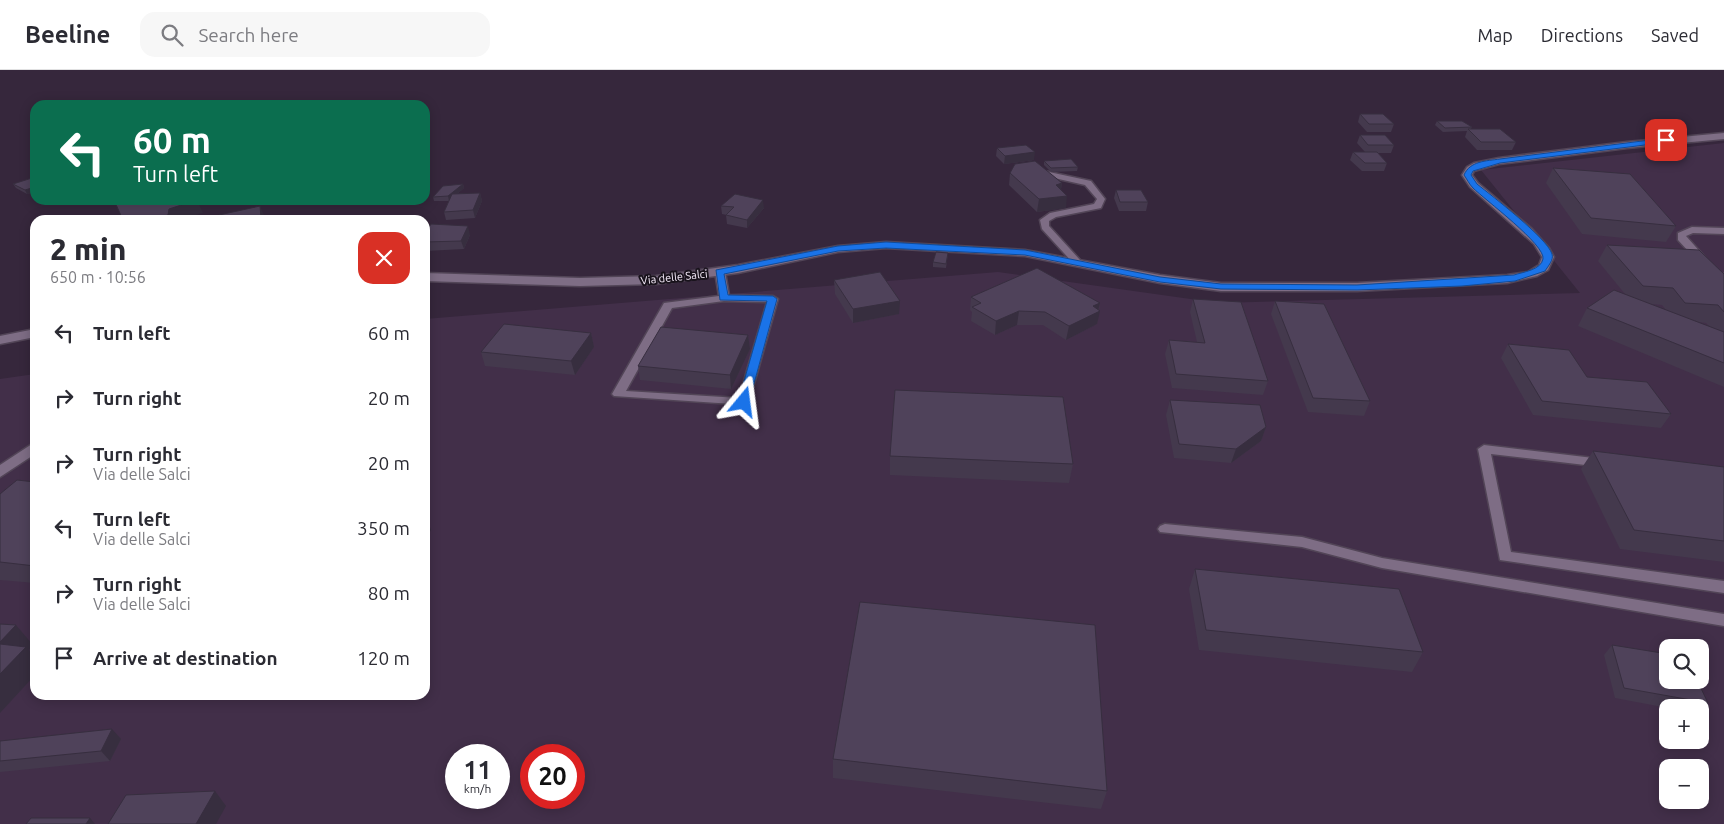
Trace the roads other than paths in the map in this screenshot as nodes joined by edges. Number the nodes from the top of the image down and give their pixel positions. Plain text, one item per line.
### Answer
1 (1724, 136) edge
2 (1028, 164) edge
3 (1724, 231) edge
4 (1077, 262) junction
5 (720, 272) junction
6 (430, 277) edge
7 (1724, 277) edge
8 (724, 298) junction
9 (30, 334) edge
10 (0, 340) edge
11 (30, 451) edge
12 (1618, 465) edge
13 (0, 472) edge
14 (1165, 529) dead end
15 (1724, 587) edge
16 (1724, 620) edge

1 - 4 street, Via delle Salci
2 - 4 lane
3 - 7 lane
4 - 5 street, Via delle Salci
5 - 6 street, Via delle Salci
5 - 8 lane
8 - 8 lane
9 - 10 street
11 - 13 street
12 - 15 lane
14 - 16 lane

